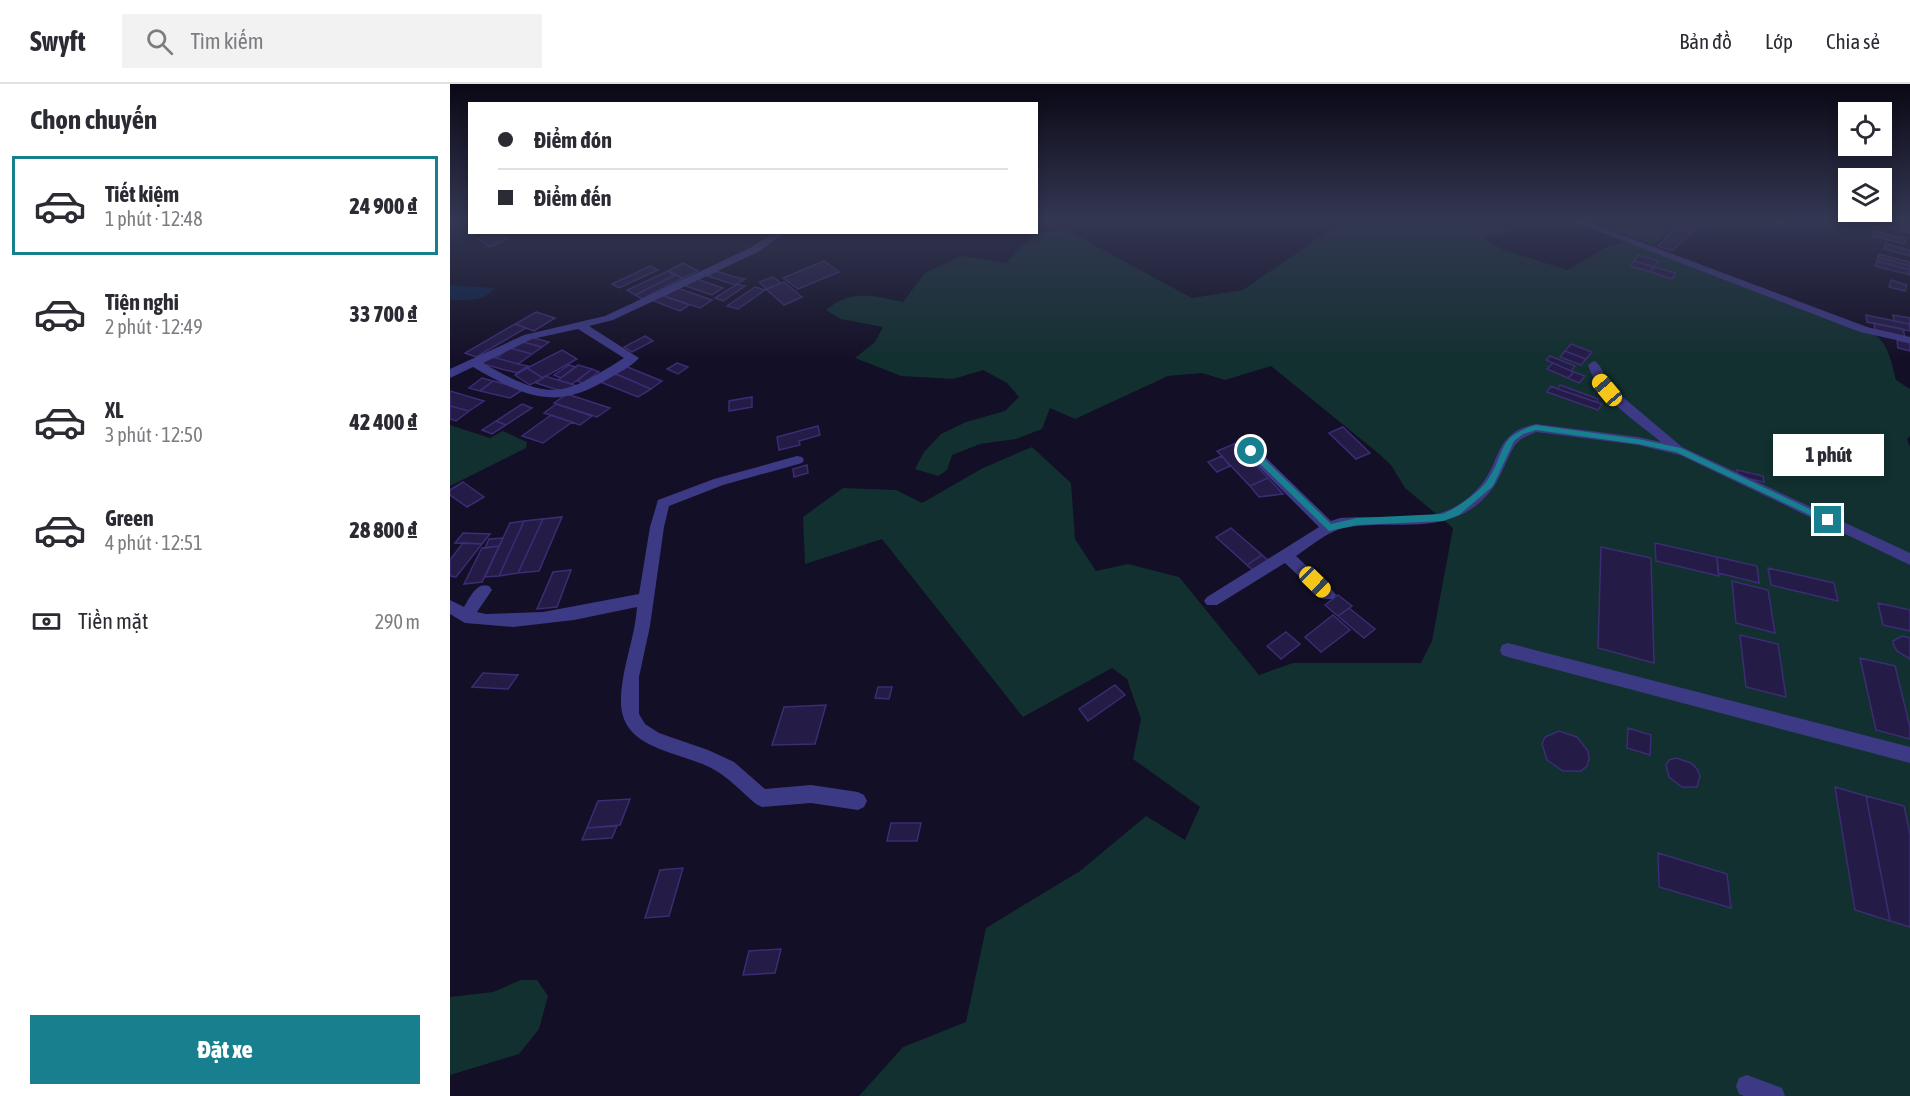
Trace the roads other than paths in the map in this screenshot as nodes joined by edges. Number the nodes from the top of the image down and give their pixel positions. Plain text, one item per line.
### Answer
1 (717, 267) edge
2 (1699, 267) edge
3 (581, 326) junction
4 (1910, 340) edge
5 (474, 363) junction
6 (1594, 365) dead end
7 (450, 374) edge
8 (1678, 450) junction
9 (1251, 451) dead end
10 (797, 460) dead end
11 (1329, 528) junction
12 (1286, 555) junction
13 (1910, 559) edge
14 (484, 590) dead end
15 (1328, 595) dead end
16 (645, 599) junction
17 (1212, 601) dead end
18 (450, 606) edge
19 (465, 617) junction
20 (1508, 650) dead end
21 (1910, 755) edge
22 (858, 801) dead end
23 (1747, 1086) dead end
24 (1774, 1096) edge

1 - 3 street
2 - 4 street
3 - 5 street
3 - 5 street
5 - 7 street
6 - 8 street
8 - 11 street
8 - 13 street
9 - 11 street
10 - 16 street
11 - 12 street
12 - 15 street
12 - 17 street
14 - 19 street
16 - 19 street
16 - 22 street
18 - 19 street
20 - 21 street
23 - 24 street

